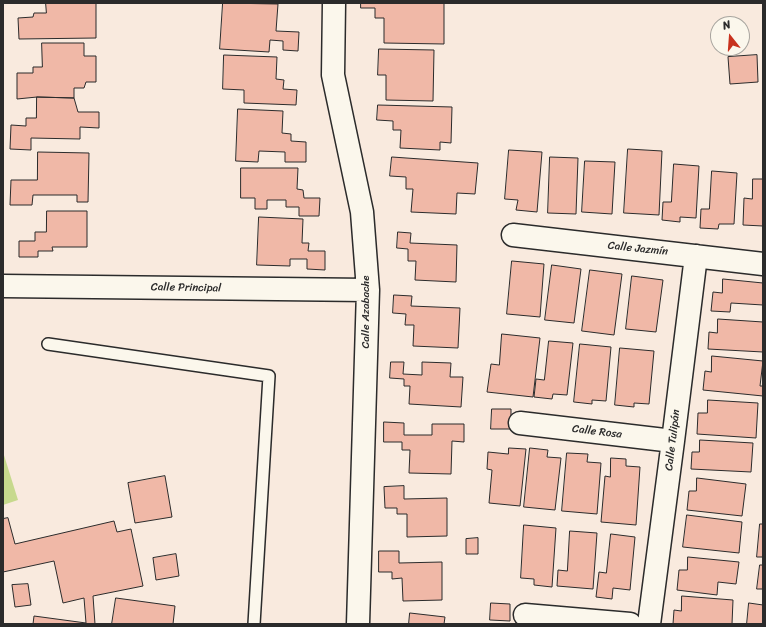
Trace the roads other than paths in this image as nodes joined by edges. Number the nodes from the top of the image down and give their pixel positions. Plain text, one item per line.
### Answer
1 (334, 3) edge
2 (513, 235) dead end
3 (696, 256) junction
4 (763, 264) edge
5 (3, 286) edge
6 (368, 290) junction
7 (48, 344) dead end
8 (520, 423) dead end
9 (673, 441) junction
10 (525, 615) dead end
11 (254, 624) edge
12 (358, 624) edge
13 (630, 624) edge
14 (649, 624) edge

1 - 6 street, Calle Azabache
2 - 3 street, Calle Jazmín
3 - 4 street, Calle Jazmín
3 - 9 street, Calle Tulipán
5 - 6 street, Calle Principal
6 - 12 street, Calle Azabache
7 - 11 lane
8 - 9 street, Calle Rosa
9 - 14 street, Calle Tulipán
10 - 13 street

